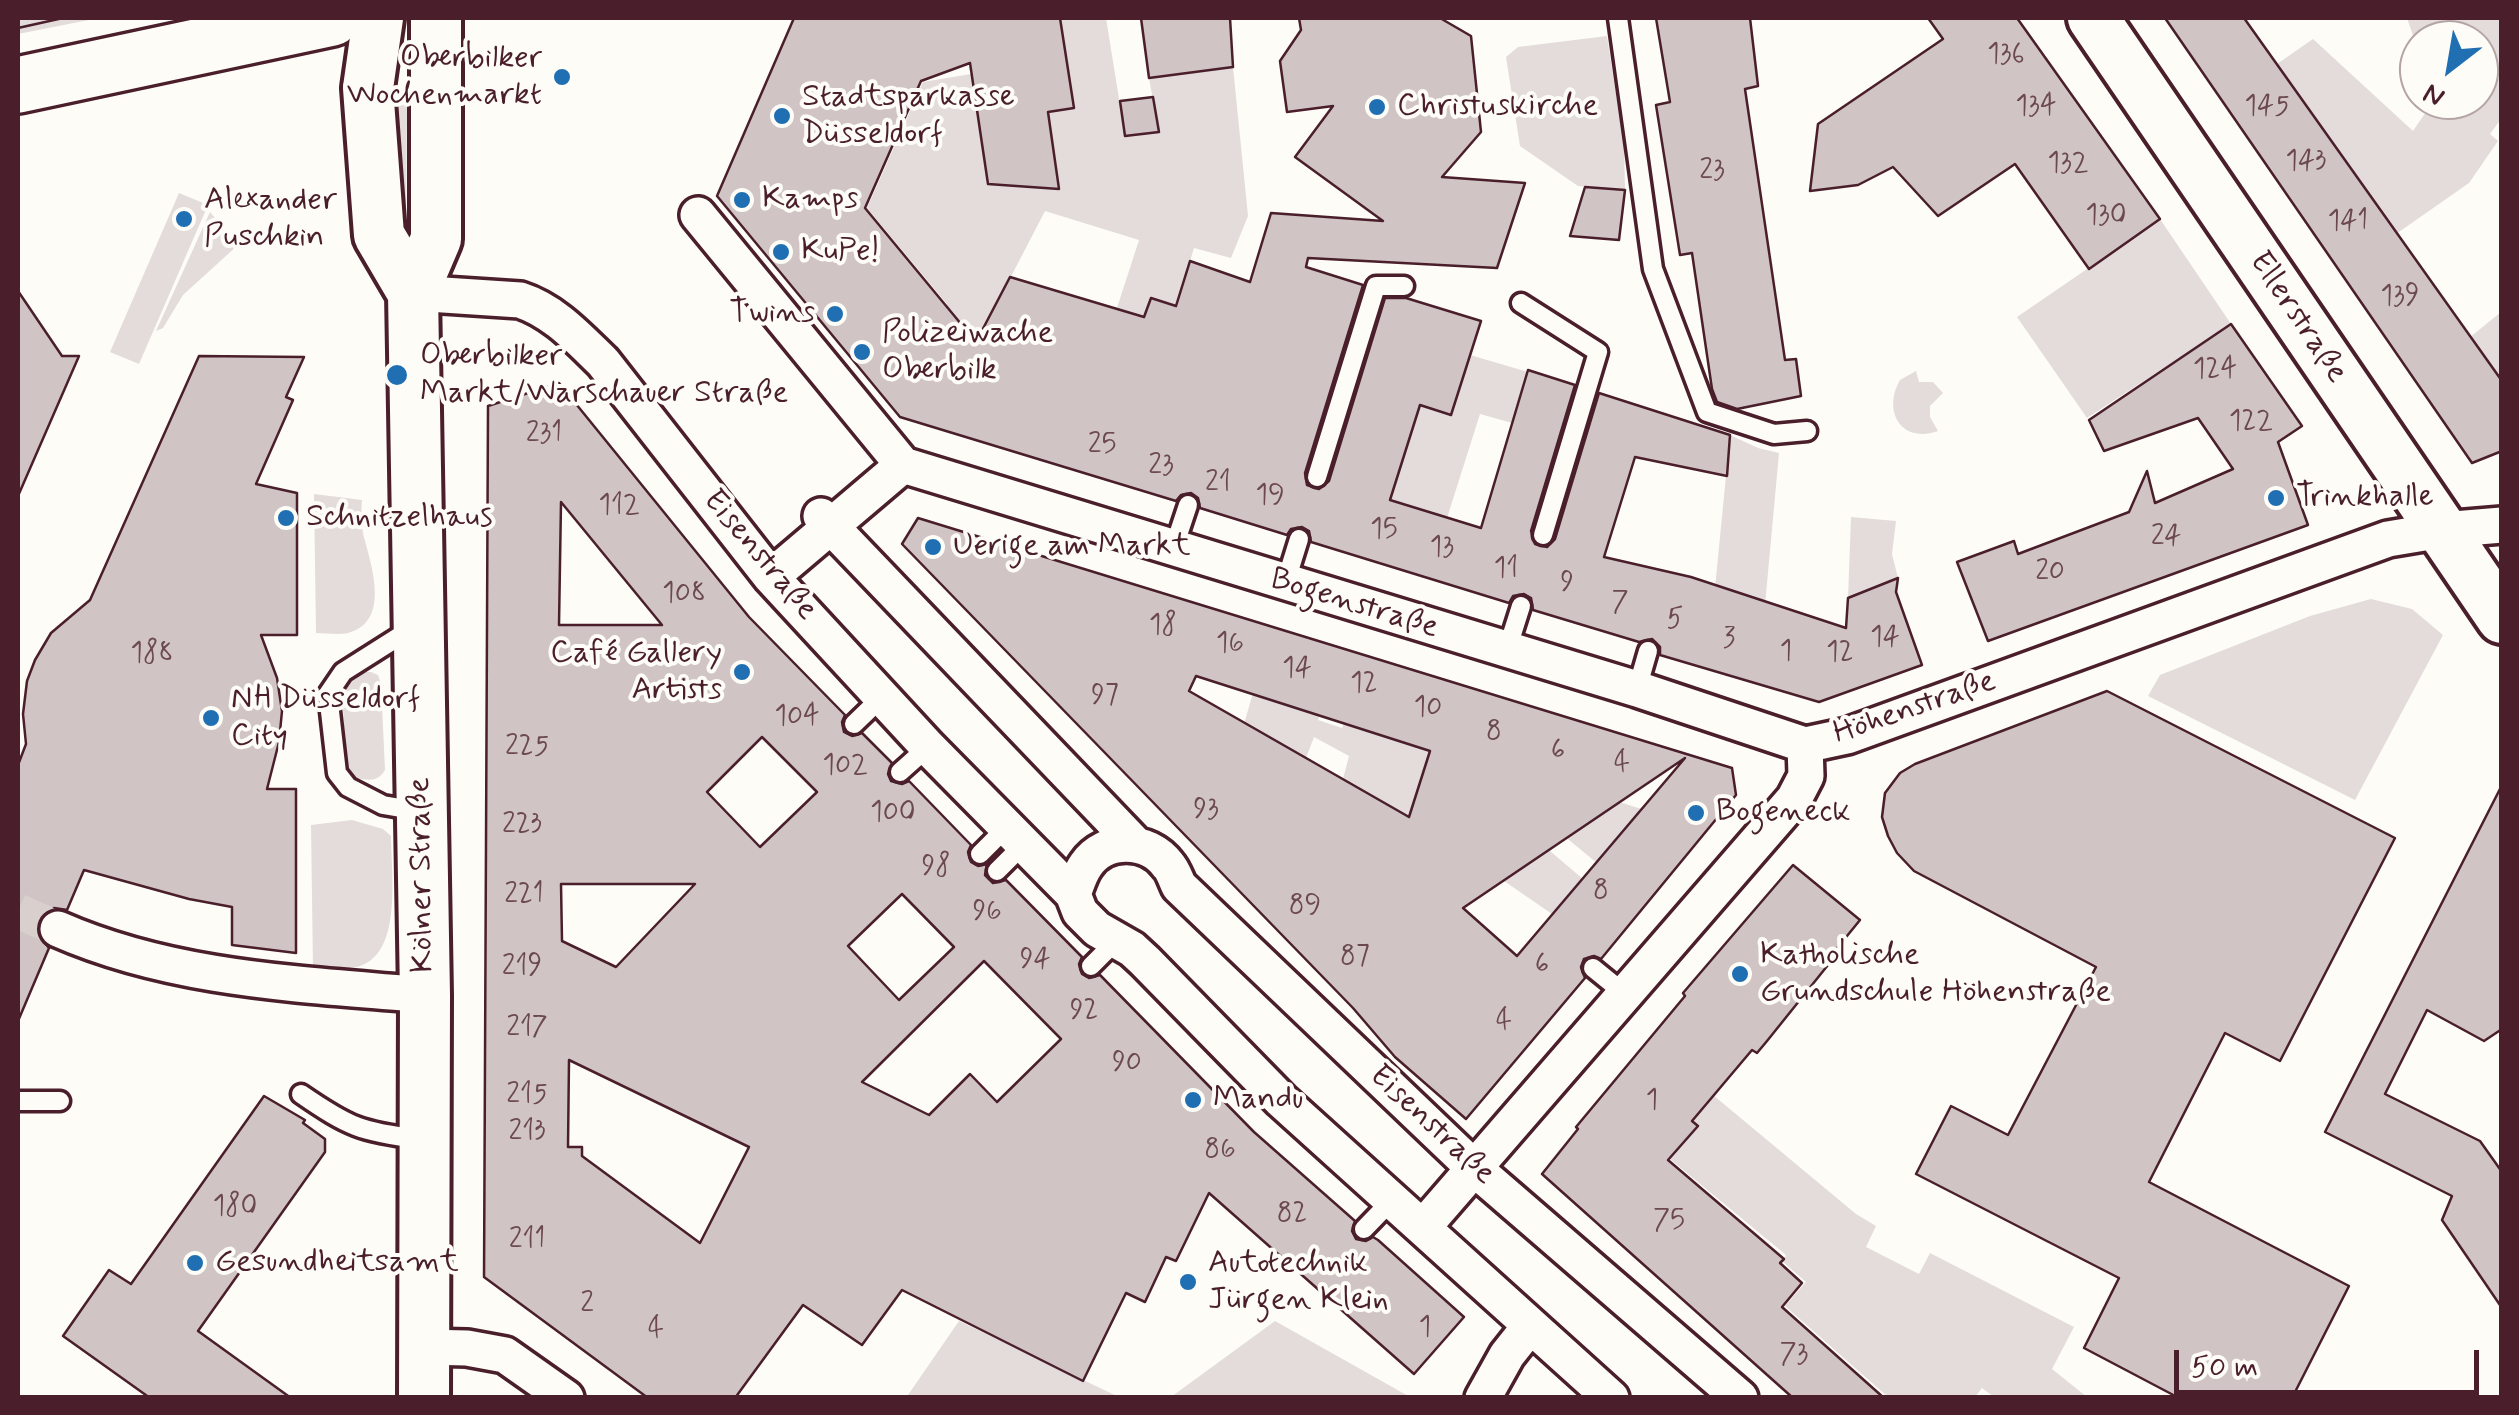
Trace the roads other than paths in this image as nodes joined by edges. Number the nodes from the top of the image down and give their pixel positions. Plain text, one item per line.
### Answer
1 (332, 18) edge
2 (378, 18) edge
3 (436, 18) edge
4 (1618, 18) edge
5 (2094, 18) edge
6 (18, 84) edge
7 (698, 215) dead end
8 (1404, 286) dead end
9 (412, 293) junction
10 (1520, 304) dead end
11 (1807, 431) dead end
12 (903, 466) junction
13 (1317, 477) dead end
14 (1188, 505) dead end
15 (826, 522) junction
16 (2502, 525) edge
17 (2442, 530) junction
18 (1543, 535) dead end
19 (1300, 538) dead end
20 (1173, 550) junction
21 (771, 577) junction
22 (1285, 584) junction
23 (1521, 606) dead end
24 (2502, 618) edge
25 (419, 624) junction
26 (1506, 650) junction
27 (1648, 651) dead end
28 (1637, 689) junction
29 (882, 696) junction
30 (854, 724) dead end
31 (1806, 745) junction
32 (928, 746) junction
33 (900, 772) dead end
34 (422, 812) junction
35 (1016, 835) junction
36 (1136, 845) junction
37 (980, 854) dead end
38 (997, 871) dead end
39 (1073, 894) junction
40 (58, 928) tunnel mouth
41 (1116, 941) junction
42 (1091, 966) dead end
43 (1594, 968) dead end
44 (1625, 994) junction
45 (425, 995) junction
46 (301, 1094) dead end
47 (60, 1100) dead end
48 (18, 1101) edge
49 (424, 1139) junction
50 (1474, 1169) junction
51 (1393, 1199) junction
52 (1424, 1226) junction
53 (1364, 1229) dead end
54 (1530, 1326) junction
55 (424, 1346) junction
56 (424, 1398) edge
57 (566, 1398) edge
58 (1483, 1398) edge
59 (1612, 1398) edge
60 (1740, 1398) edge

1 - 6 main road
2 - 9 main road, Kölner Straße
3 - 9 main road, Kölner Straße
4 - 11 lane
5 - 17 main road, Ellerstraße
7 - 12 street
8 - 13 lane
9 - 21 street, Eisenstraße
9 - 25 main road, Kölner Straße
10 - 18 lane
12 - 15 street
12 - 20 street, Bogenstraße
14 - 20 lane
15 - 21 street
15 - 36 street, Eisenstraße
16 - 17 street, Höhenstraße
17 - 24 main road, Ellerstraße
17 - 31 street, Höhenstraße
19 - 22 lane
20 - 22 street, Bogenstraße
21 - 29 street, Eisenstraße
22 - 26 street, Bogenstraße
23 - 26 lane
25 - 34 main road, Kölner Straße
25 - 34 lane
26 - 28 street, Bogenstraße
27 - 28 lane
28 - 31 street, Bogenstraße
29 - 30 lane
29 - 32 street, Eisenstraße
31 - 44 street, Höhenstraße
32 - 33 lane
32 - 35 street, Eisenstraße
34 - 45 main road, Kölner Straße
35 - 37 lane
35 - 38 lane
35 - 39 street, Eisenstraße
36 - 39 street
36 - 50 street, Eisenstraße
39 - 41 street, Eisenstraße
40 - 45 street
41 - 42 lane
41 - 51 street, Eisenstraße
43 - 44 lane
44 - 50 street, Höhenstraße
45 - 49 main road, Kölner Straße
46 - 49 lane
47 - 48 lane
49 - 55 main road, Kölner Straße
50 - 52 street, Höhenstraße
50 - 60 street, Eisenstraße
51 - 52 street, Eisenstraße
51 - 53 lane
52 - 54 street, Eisenstraße
54 - 58 street
54 - 59 street, Eisenstraße
55 - 56 main road, Kölner Straße
55 - 57 street

